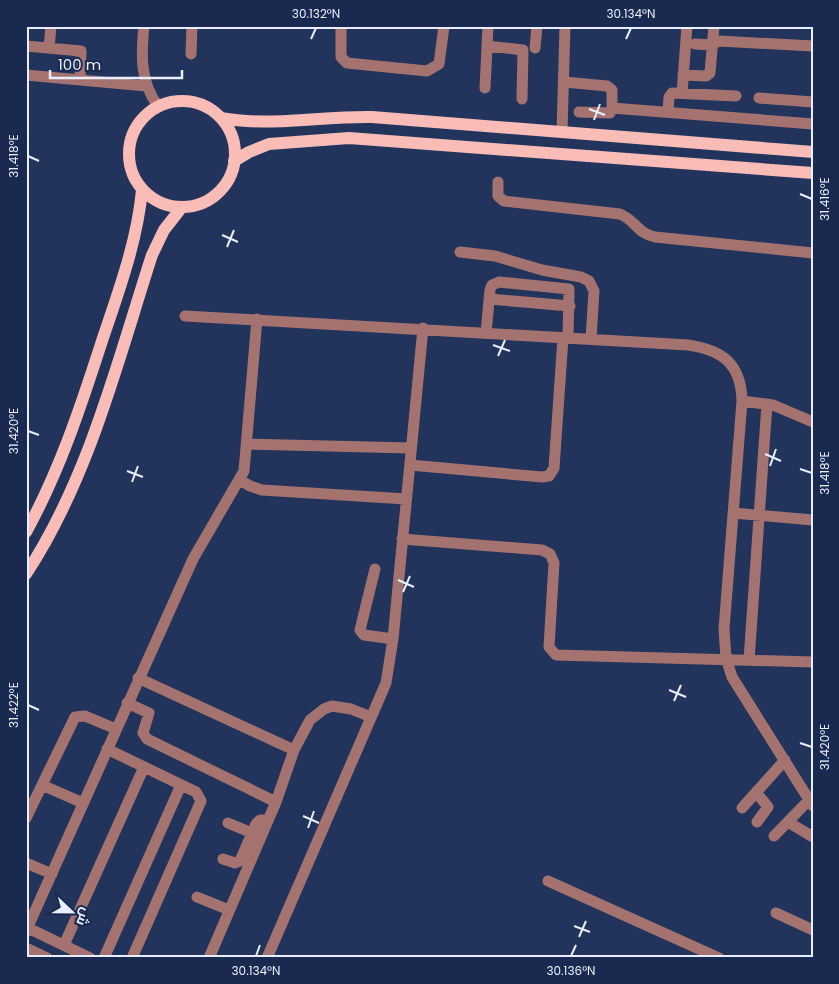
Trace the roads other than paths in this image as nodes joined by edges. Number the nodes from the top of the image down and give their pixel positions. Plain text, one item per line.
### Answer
1 (51, 26) edge
2 (144, 26) edge
3 (192, 26) edge
4 (341, 26) edge
5 (444, 26) edge
6 (536, 26) edge
7 (565, 26) edge
8 (687, 26) edge
9 (714, 26) edge
10 (490, 28) edge
11 (695, 44) dead end
12 (712, 44) junction
13 (26, 46) edge
14 (487, 46) junction
15 (813, 46) edge
16 (49, 48) junction
17 (535, 48) dead end
18 (191, 54) dead end
19 (26, 75) edge
20 (683, 75) junction
21 (80, 80) junction
22 (564, 82) junction
23 (146, 86) junction
24 (484, 88) dead end
25 (682, 93) junction
26 (736, 96) dead end
27 (758, 98) dead end
28 (522, 99) dead end
29 (813, 103) edge
30 (158, 106) junction
31 (612, 108) junction
32 (578, 112) dead end
33 (668, 112) junction
34 (221, 118) junction
35 (812, 124) edge
36 (562, 132) junction
37 (813, 152) edge
38 (234, 161) junction
39 (813, 173) edge
40 (498, 182) dead end
41 (142, 190) junction
42 (182, 207) junction
43 (460, 252) dead end
44 (813, 253) edge
45 (489, 299) junction
46 (570, 306) junction
47 (185, 316) dead end
48 (257, 319) junction
49 (423, 328) junction
50 (486, 333) junction
51 (565, 338) junction
52 (591, 339) junction
53 (742, 401) junction
54 (767, 404) junction
55 (813, 422) edge
56 (248, 444) junction
57 (411, 448) junction
58 (410, 465) junction
59 (240, 480) junction
60 (406, 499) junction
61 (733, 513) junction
62 (759, 516) junction
63 (813, 520) edge
64 (26, 532) edge
65 (402, 539) junction
66 (375, 569) dead end
67 (26, 574) edge
68 (393, 639) junction
69 (726, 658) junction
70 (749, 660) junction
71 (813, 662) edge
72 (138, 678) junction
73 (127, 703) junction
74 (371, 717) junction
75 (116, 729) junction
76 (107, 749) junction
77 (294, 750) junction
78 (785, 760) junction
79 (144, 767) junction
80 (42, 785) junction
81 (181, 785) junction
82 (756, 792) junction
83 (276, 802) junction
84 (83, 803) junction
85 (811, 803) edge
86 (742, 808) dead end
87 (26, 818) edge
88 (268, 820) junction
89 (757, 822) dead end
90 (788, 822) junction
91 (228, 823) dead end
92 (252, 833) junction
93 (774, 836) dead end
94 (813, 837) edge
95 (223, 859) dead end
96 (26, 863) edge
97 (52, 874) junction
98 (548, 881) dead end
99 (197, 897) dead end
100 (229, 910) junction
101 (776, 913) dead end
102 (27, 929) edge
103 (813, 930) edge
104 (64, 945) junction
105 (26, 948) edge
106 (48, 958) edge
107 (90, 958) edge
108 (104, 958) edge
109 (132, 958) edge
110 (209, 958) edge
111 (267, 958) edge
112 (719, 958) edge

1 - 16 lane
2 - 23 lane
3 - 18 lane
4 - 5 lane
6 - 17 lane
7 - 22 lane
8 - 20 lane
9 - 12 lane
10 - 14 lane
11 - 12 lane
12 - 15 lane
12 - 20 lane
13 - 16 lane
14 - 24 lane
14 - 28 lane
16 - 21 lane
19 - 21 lane
20 - 25 lane
21 - 23 lane
22 - 31 lane
22 - 36 lane
23 - 30 lane
25 - 26 lane
25 - 33 lane
27 - 29 lane
29 - 35 lane
30 - 34 main road
30 - 41 main road
31 - 32 lane
31 - 33 lane
33 - 35 lane
34 - 36 main road
34 - 38 main road
36 - 37 main road
38 - 39 main road
38 - 42 main road
40 - 44 lane
41 - 42 main road
41 - 64 main road
42 - 67 main road
43 - 52 lane
45 - 46 lane
45 - 46 lane
45 - 50 lane
46 - 51 lane
47 - 48 lane
48 - 49 lane
48 - 56 lane
49 - 50 lane
49 - 57 lane
50 - 51 lane
51 - 52 lane
51 - 58 lane
52 - 53 lane
53 - 54 lane
53 - 61 lane
54 - 55 lane
54 - 62 lane
56 - 57 lane
56 - 59 lane
57 - 58 lane
58 - 60 lane
59 - 60 lane
59 - 72 lane
60 - 65 lane
61 - 62 lane
61 - 69 lane
62 - 63 lane
62 - 70 lane
65 - 68 lane
65 - 69 lane
66 - 68 lane
68 - 74 lane
69 - 70 lane
69 - 78 lane
70 - 71 lane
72 - 73 lane
72 - 77 lane
73 - 75 lane
73 - 83 lane
74 - 77 lane
74 - 111 lane
75 - 76 lane
75 - 80 lane
76 - 79 lane
76 - 84 lane
77 - 83 lane
78 - 82 lane
78 - 85 lane
79 - 81 lane
79 - 104 lane
80 - 84 lane
80 - 87 lane
81 - 108 lane
81 - 109 lane
82 - 86 lane
82 - 89 lane
83 - 88 lane
84 - 97 lane
85 - 90 lane
88 - 92 lane
88 - 100 lane
90 - 93 lane
90 - 94 lane
91 - 92 lane
92 - 95 lane
96 - 97 lane
97 - 102 lane
98 - 112 lane
99 - 100 lane
100 - 110 lane
101 - 103 lane
102 - 104 lane
104 - 107 lane
105 - 106 lane

